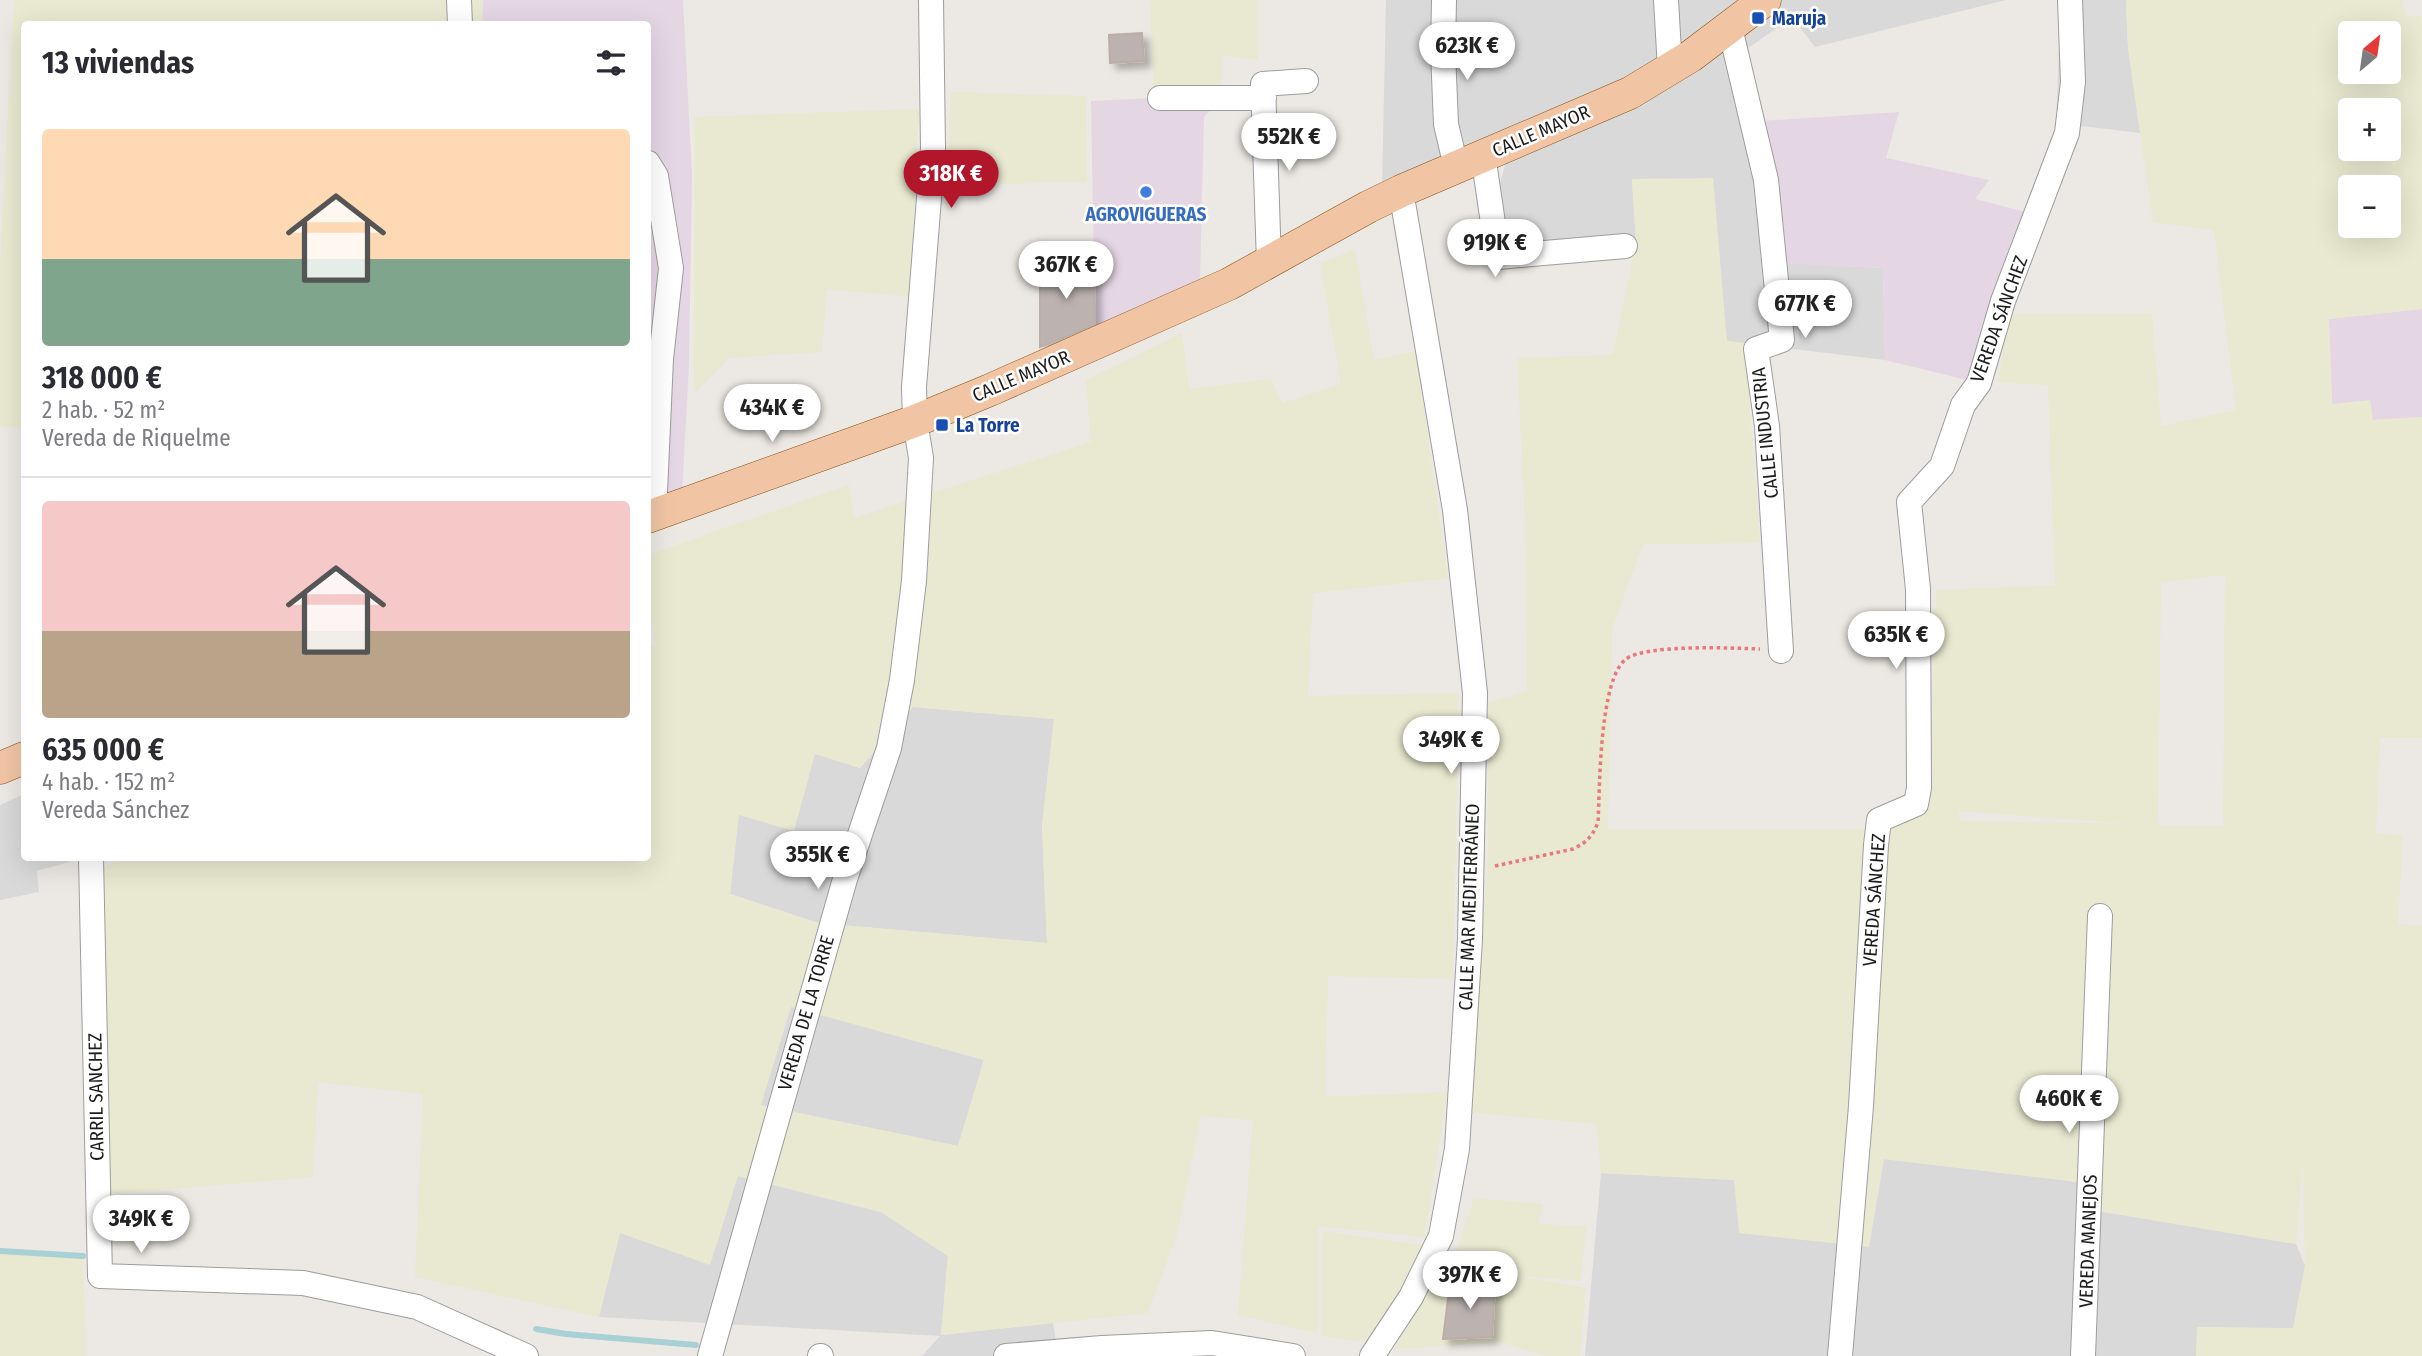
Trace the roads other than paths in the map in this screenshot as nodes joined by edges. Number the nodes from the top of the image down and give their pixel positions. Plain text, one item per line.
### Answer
1 (460, 0) edge
2 (931, 0) edge
3 (1444, 0) edge
4 (1666, 0) edge
5 (1765, 0) edge
6 (2070, 0) edge
7 (460, 21) edge
8 (1730, 28) junction
9 (1671, 69) junction
10 (1307, 81) dead end
11 (1160, 98) dead end
12 (1264, 98) junction
13 (1470, 161) junction
14 (651, 168) edge
15 (1401, 191) junction
16 (1625, 246) dead end
17 (1269, 263) junction
18 (915, 421) junction
19 (651, 515) edge
20 (1782, 651) road end
21 (21, 759) edge
22 (0, 768) edge
23 (91, 861) edge
24 (2100, 916) dead end
25 (526, 1356) edge
26 (710, 1356) edge
27 (1006, 1356) edge
28 (1293, 1356) edge
29 (1372, 1356) edge
30 (1840, 1356) edge
31 (2083, 1356) edge

1 - 7 street
2 - 18 street, VEREDA DE LA TORRE
3 - 13 street
4 - 9 street
5 - 8 main road, CALLE MAYOR
6 - 30 street, VEREDA SÁNCHEZ
8 - 9 main road, CALLE MAYOR
8 - 20 street, CALLE INDUSTRIA
9 - 13 main road, CALLE MAYOR
10 - 12 street
11 - 12 street
12 - 17 street
13 - 15 main road, CALLE MAYOR
13 - 16 street
14 - 19 street
15 - 17 main road, CALLE MAYOR
15 - 29 street, CALLE MAR MEDITERRÁNEO
17 - 18 main road, CALLE MAYOR
18 - 19 main road, CALLE MAYOR
18 - 26 street, VEREDA DE LA TORRE
21 - 22 main road
23 - 25 street, CARRIL SANCHEZ
24 - 31 street, VEREDA MANEJOS
27 - 28 street

